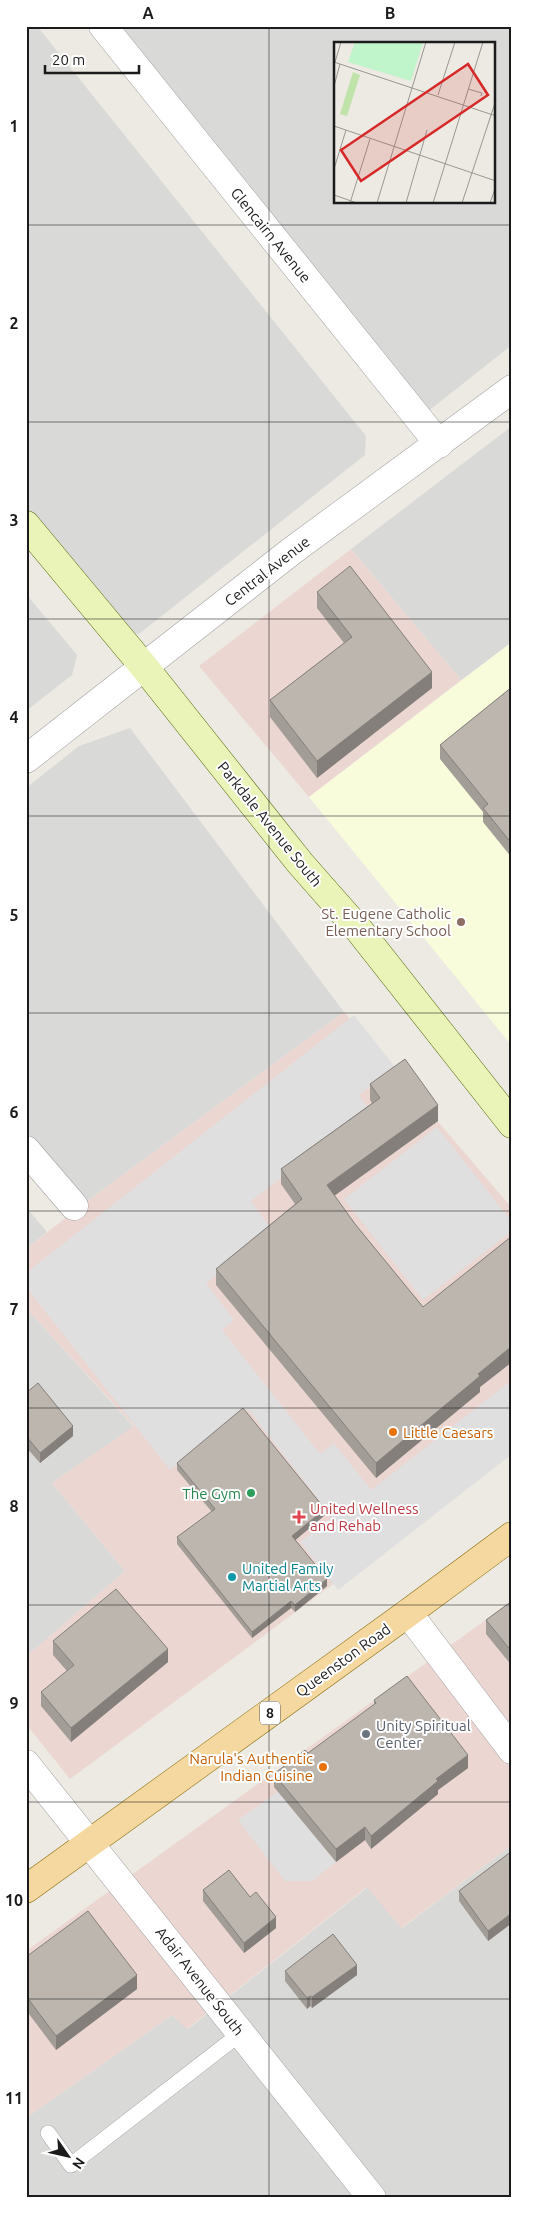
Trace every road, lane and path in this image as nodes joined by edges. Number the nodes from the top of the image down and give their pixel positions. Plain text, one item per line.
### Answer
1 (103, 26) edge
2 (512, 389) edge
3 (439, 444) junction
4 (26, 525) edge
5 (145, 668) junction
6 (26, 759) edge
7 (512, 1124) edge
8 (26, 1150) edge
9 (74, 1206) dead end
10 (512, 1536) edge
11 (408, 1613) junction
12 (512, 1750) edge
13 (26, 1764) edge
14 (90, 1842) junction
15 (26, 1889) edge
16 (241, 2033) junction
17 (48, 2134) dead end
18 (372, 2198) edge

1 - 3 street, Glencairn Avenue
2 - 3 street, Central Avenue
3 - 5 street, Central Avenue
4 - 5 main road, Parkdale Avenue South
5 - 6 street, Central Avenue
5 - 7 main road, Parkdale Avenue South
8 - 9 street
10 - 11 main road, Queenston Road / 8
11 - 12 street
11 - 14 main road, Queenston Road / 8
13 - 14 street, Adair Avenue South
14 - 15 main road, Queenston Road / 8
14 - 16 street, Adair Avenue South
16 - 17 lane
16 - 18 street, Adair Avenue South

